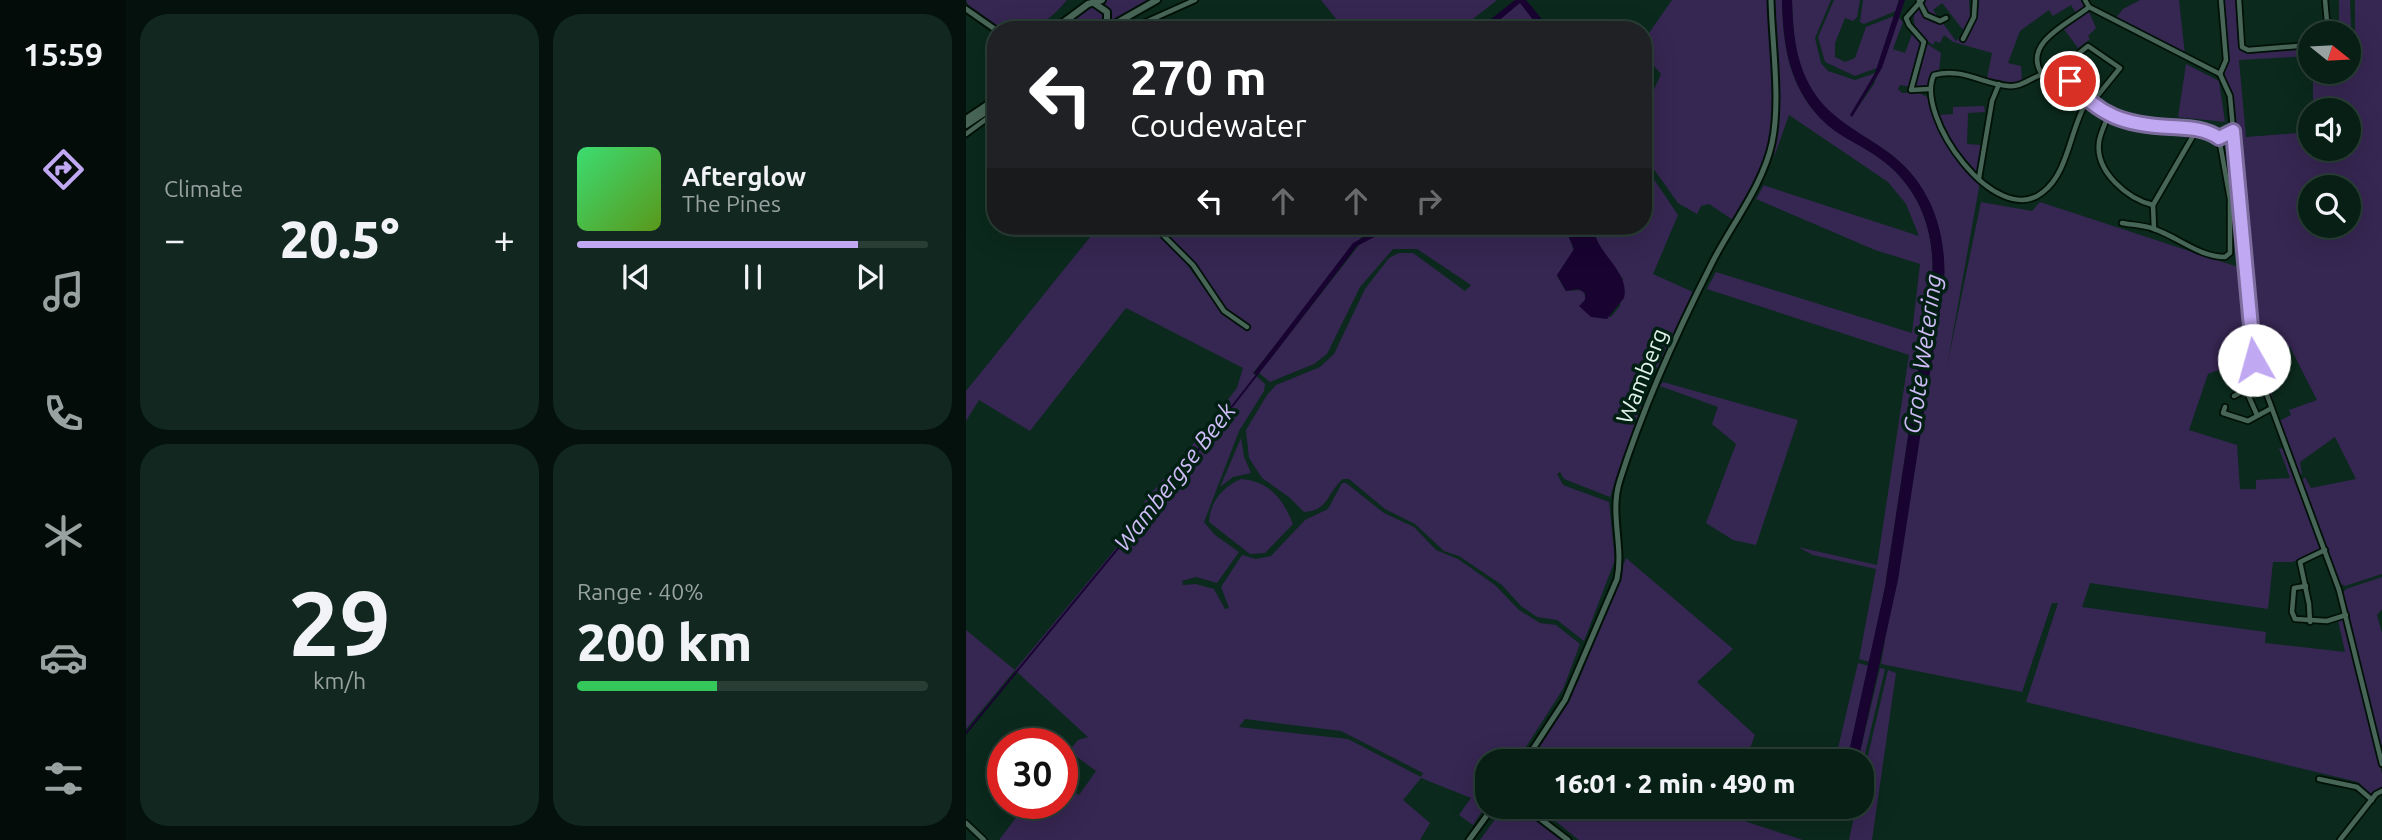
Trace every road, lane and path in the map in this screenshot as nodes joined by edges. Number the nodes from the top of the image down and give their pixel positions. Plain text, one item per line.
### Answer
1 (1102, 0) edge
2 (1157, 0) edge
3 (1195, 0) edge
4 (1771, 0) edge
5 (1975, 0) edge
6 (2085, 0) edge
7 (2221, 0) edge
8 (2239, 0) edge
9 (2325, 0) edge
10 (1921, 1) edge
11 (1086, 2) edge
12 (2089, 7) junction
13 (966, 9) edge
14 (1946, 18) dead end
15 (1064, 21) edge
16 (1109, 21) edge
17 (1119, 21) edge
18 (1148, 21) edge
19 (2327, 21) edge
20 (987, 24) edge
21 (1963, 39) dead end
22 (2298, 46) edge
23 (2041, 73) junction
24 (2053, 74) junction
25 (2220, 74) junction
26 (1999, 84) junction
27 (1930, 88) junction
28 (2088, 103) junction
29 (987, 110) edge
30 (985, 113) junction
31 (2108, 115) junction
32 (966, 119) edge
33 (966, 125) edge
34 (2194, 129) junction
35 (2233, 131) junction
36 (966, 134) edge
37 (2219, 138) junction
38 (1979, 179) junction
39 (2153, 205) junction
40 (2122, 223) dead end
41 (2154, 229) junction
42 (1163, 235) edge
43 (1247, 327) dead end
44 (2234, 396) dead end
45 (2225, 407) dead end
46 (2270, 409) junction
47 (2257, 415) junction
48 (2325, 550) junction
49 (2306, 586) junction
50 (2346, 615) junction
51 (2310, 621) junction
52 (1533, 749) edge
53 (2382, 764) edge
54 (2319, 779) dead end
55 (2382, 791) edge
56 (2372, 800) junction
57 (1484, 819) edge
58 (1541, 819) edge
59 (966, 823) edge
60 (984, 840) edge
61 (1469, 840) edge
62 (1568, 840) edge
63 (2340, 840) edge

1 - 11 main road
2 - 17 main road
3 - 18 street
4 - 52 street, Wamberg
5 - 21 street
6 - 12 street
7 - 25 street
8 - 22 street
9 - 19 street
10 - 14 street
10 - 27 street
11 - 15 main road
11 - 16 main road
12 - 23 street
12 - 25 street
13 - 20 street
23 - 24 street
23 - 26 street
24 - 28 street
24 - 28 street
25 - 35 street
26 - 27 street
26 - 38 street
27 - 38 street
28 - 31 street
28 - 38 street
29 - 30 main road
30 - 32 main road
30 - 33 main road
30 - 36 street
31 - 34 street
31 - 39 street
34 - 37 street
34 - 39 street
35 - 37 street
35 - 46 street
37 - 41 street
39 - 41 street
40 - 41 street
42 - 43 street
44 - 47 street
45 - 47 street
46 - 47 street
46 - 48 street
48 - 49 street
48 - 50 street
49 - 51 street
49 - 51 street
50 - 51 street
50 - 53 street
54 - 56 street
55 - 56 street
56 - 63 street
57 - 61 street
58 - 62 street
59 - 60 street

